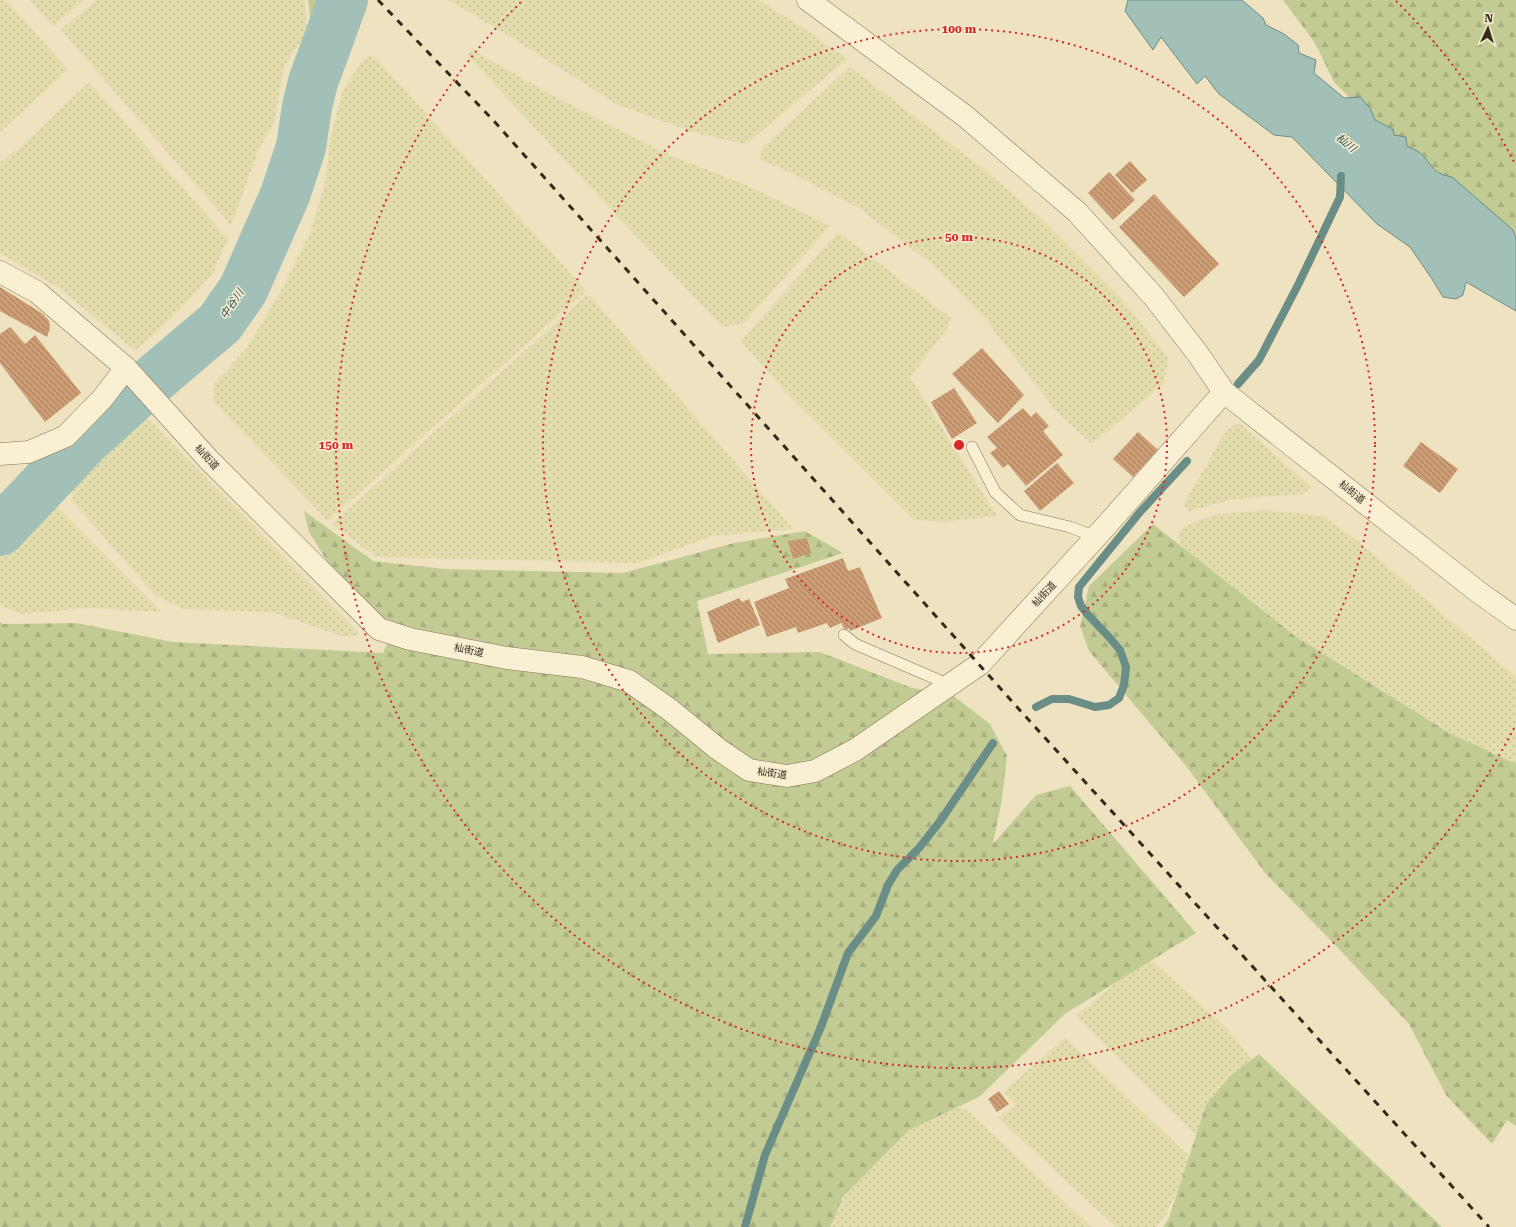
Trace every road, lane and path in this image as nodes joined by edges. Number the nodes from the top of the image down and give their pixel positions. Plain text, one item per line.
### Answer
1 (808, 0) edge
2 (0, 272) edge
3 (135, 378) junction
4 (1224, 392) junction
5 (972, 447) dead end
6 (0, 454) edge
7 (1096, 537) junction
8 (1516, 619) edge
9 (844, 635) dead end
10 (950, 685) junction

1 - 4 street
2 - 3 street, 杣街道
3 - 6 street
3 - 10 street, 杣街道
4 - 7 street, 杣街道
4 - 8 street, 杣街道
5 - 7 lane
7 - 10 street, 杣街道
9 - 10 lane

